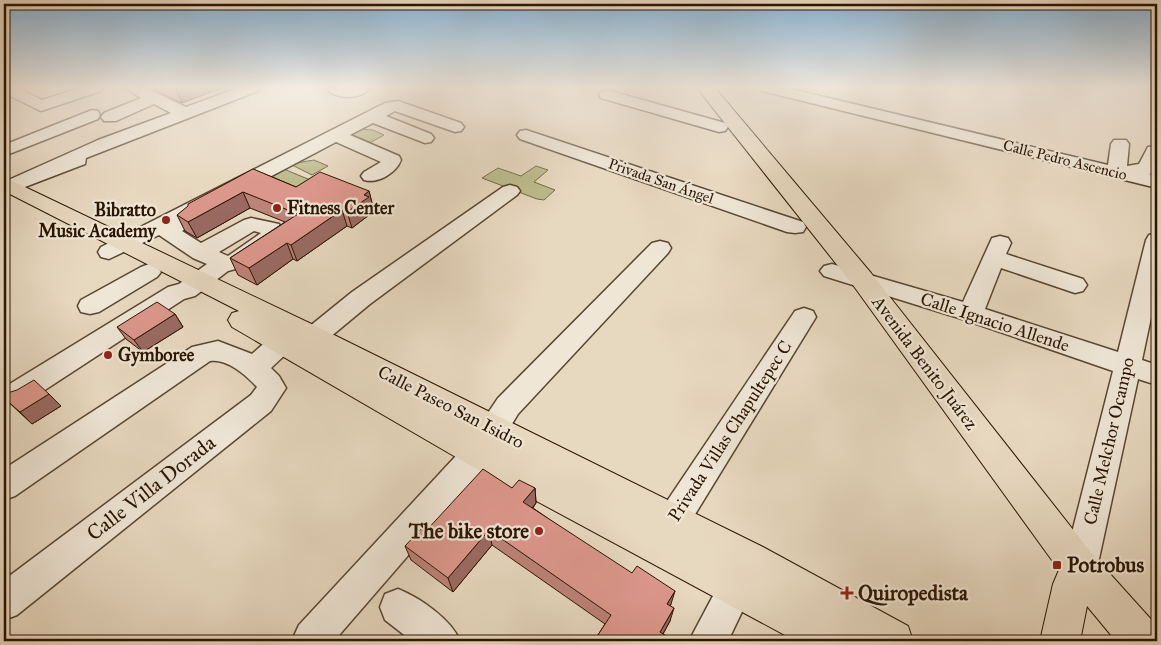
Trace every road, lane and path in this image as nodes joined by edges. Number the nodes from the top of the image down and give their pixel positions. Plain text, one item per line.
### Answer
1 (84, 118) edge
2 (134, 118) edge
3 (169, 118) edge
4 (370, 118) edge
5 (375, 118) edge
6 (429, 118) edge
7 (688, 118) edge
8 (712, 118) edge
9 (730, 118) edge
10 (892, 118) edge
11 (719, 127) junction
12 (455, 128) dead end
13 (526, 135) dead end
14 (341, 138) junction
15 (426, 138) dead end
16 (100, 140) junction
17 (1120, 144) dead end
18 (4, 151) edge
19 (1154, 151) dead end
20 (1122, 174) junction
21 (372, 176) dead end
22 (1157, 182) edge
23 (6, 188) edge
24 (510, 191) dead end
25 (240, 192) edge
26 (795, 227) junction
27 (166, 230) junction
28 (660, 248) dead end
29 (127, 254) junction
30 (1155, 257) edge
31 (832, 271) junction
32 (196, 275) junction
33 (862, 280) junction
34 (1075, 285) dead end
35 (90, 306) dead end
36 (971, 313) junction
37 (804, 317) dead end
38 (299, 340) junction
39 (1127, 365) junction
40 (253, 368) junction
41 (1157, 375) edge
42 (18, 393) edge
43 (486, 441) junction
44 (4, 486) edge
45 (665, 533) junction
46 (743, 575) junction
47 (1076, 576) junction
48 (4, 602) edge
49 (398, 607) dead end
50 (795, 632) edge
51 (1144, 632) edge
52 (312, 638) dead end
53 (441, 641) edge
54 (708, 641) edge
55 (837, 641) edge
56 (893, 641) edge
57 (1060, 641) edge

1 - 18 street
2 - 16 street
3 - 16 street
4 - 14 street
5 - 15 street
6 - 12 street
7 - 11 street
8 - 11 main road, Avenida Benito Juárez
9 - 33 main road, Avenida Benito Juárez
10 - 20 street, Calle Pedro Ascencio
11 - 26 main road, Avenida Benito Juárez
13 - 26 street, Privada San Ángel
14 - 21 street
14 - 29 street
16 - 23 street
17 - 20 street
19 - 20 street
20 - 22 street, Calle Pedro Ascencio
23 - 29 main road, Calle Paseo San Isidro
24 - 38 street
25 - 27 street
26 - 31 main road, Avenida Benito Juárez
27 - 29 street
27 - 32 street
28 - 43 street
29 - 32 main road, Calle Paseo San Isidro
29 - 35 street
30 - 39 street, Calle Melchor Ocampo
31 - 33 street, Calle Ignacio Allende
31 - 47 main road, Avenida Benito Juárez
32 - 38 main road, Calle Paseo San Isidro
32 - 42 street
33 - 36 street, Calle Ignacio Allende
33 - 47 main road, Avenida Benito Juárez
34 - 36 street
36 - 39 street, Calle Ignacio Allende
37 - 45 street, Privada Villas Chapultepec C
38 - 40 street
38 - 43 main road, Calle Paseo San Isidro
39 - 41 street, Calle Ignacio Allende
39 - 47 street, Calle Melchor Ocampo
40 - 44 street, Calle Villa Dorada
40 - 48 street, Calle Villa Dorada
43 - 45 main road, Calle Paseo San Isidro
43 - 52 street
45 - 46 main road, Calle Paseo San Isidro
46 - 50 main road, Calle Paseo San Isidro
46 - 54 street
46 - 56 main road, Calle Paseo San Isidro
47 - 51 main road, Avenida Benito Juárez
47 - 57 main road, Calle Melchor Ocampo
49 - 53 street
50 - 55 main road, Calle Paseo San Isidro

